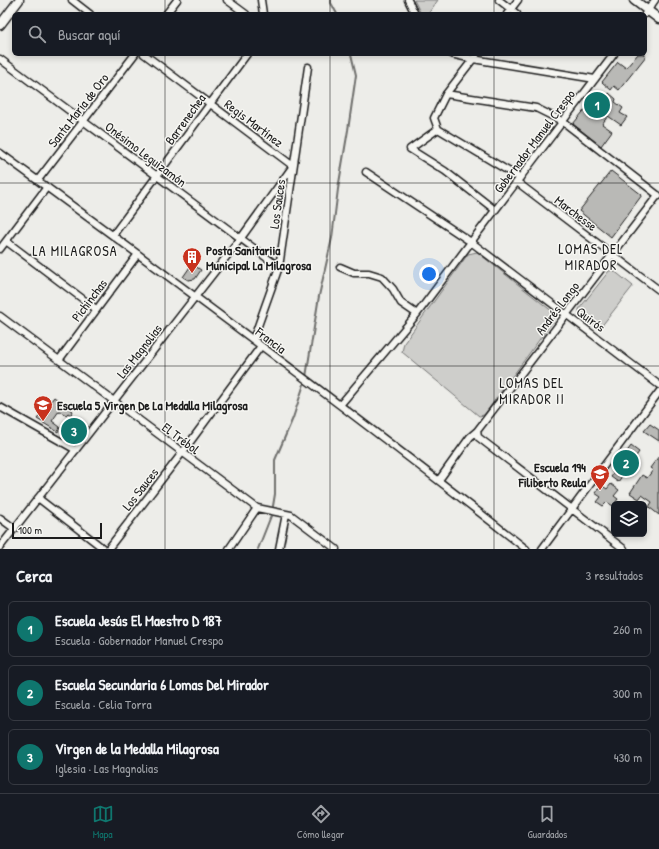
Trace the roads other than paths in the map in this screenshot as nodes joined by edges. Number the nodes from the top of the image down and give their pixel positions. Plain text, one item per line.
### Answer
1 (19, 0) edge
2 (72, 0) edge
3 (177, 0) edge
4 (227, 0) edge
5 (261, 0) edge
6 (408, 0) edge
7 (499, 0) edge
8 (518, 0) edge
9 (634, 0) edge
10 (655, 0) edge
11 (87, 12) edge
12 (168, 12) edge
13 (243, 12) edge
14 (263, 12) edge
15 (414, 12) edge
16 (509, 12) edge
17 (646, 12) edge
18 (647, 13) edge
19 (659, 19) edge
20 (0, 25) edge
21 (133, 56) edge
22 (147, 56) edge
23 (245, 56) edge
24 (475, 56) edge
25 (612, 56) edge
26 (0, 59) edge
27 (308, 67) dead end
28 (595, 79) junction
29 (446, 94) junction
30 (210, 103) junction
31 (83, 121) junction
32 (562, 122) junction
33 (438, 129) junction
34 (0, 153) edge
35 (293, 166) junction
36 (366, 172) dead end
37 (157, 176) junction
38 (38, 180) junction
39 (518, 180) junction
40 (48, 187) junction
41 (659, 196) edge
42 (496, 210) junction
43 (113, 235) junction
44 (241, 238) junction
45 (6, 242) junction
46 (471, 242) junction
47 (0, 249) edge
48 (138, 254) junction
49 (612, 255) junction
50 (279, 267) junction
51 (340, 267) dead end
52 (659, 290) edge
53 (196, 296) junction
54 (96, 309) junction
55 (417, 314) junction
56 (566, 314) junction
57 (0, 316) edge
58 (253, 340) junction
59 (261, 346) junction
60 (58, 360) junction
61 (659, 385) edge
62 (659, 392) edge
63 (114, 402) junction
64 (340, 405) junction
65 (0, 407) edge
66 (3, 411) edge
67 (478, 434) junction
68 (76, 450) junction
69 (182, 453) junction
70 (439, 480) junction
71 (38, 498) junction
72 (257, 508) junction
73 (572, 509) junction
74 (286, 514) junction
75 (0, 518) edge
76 (15, 528) junction
77 (0, 547) edge
78 (104, 549) edge
79 (108, 549) edge
80 (229, 549) edge
81 (279, 549) edge
82 (336, 549) edge
83 (526, 549) edge
84 (542, 549) edge
85 (624, 549) edge

1 - 20 main road
2 - 11 street
3 - 12 street
4 - 13 street
5 - 14 street
6 - 15 street
7 - 16 street
8 - 16 street
9 - 17 main road
10 - 17 street
18 - 19 main road
21 - 31 street, Santa María de Oro
22 - 30 street, Regis Martínez
23 - 30 street, Barrenechea
24 - 28 street
24 - 29 street
25 - 28 street, Gobernador Manuel Crespo
26 - 31 street, Onésimo Leguizamón
27 - 35 street, Los Sauces
28 - 32 street, Gobernador Manuel Crespo
29 - 32 street
29 - 33 street
30 - 35 street, Regis Martínez
30 - 37 street, Barrenechea
31 - 37 street, Onésimo Leguizamón
31 - 38 street, Santa María de Oro
32 - 39 street, Gobernador Manuel Crespo
32 - 41 street
33 - 39 street, Marchesse
33 - 42 street
34 - 38 street, Francia
35 - 44 street, Las Magnolias
35 - 50 street, Los Sauces
36 - 46 street, Quirós
37 - 43 street, Barrenechea
37 - 44 street, Onésimo Leguizamón
38 - 40 street, Francia
39 - 42 street, Gobernador Manuel Crespo
39 - 49 street, Marchesse
40 - 43 street, Francia
40 - 45 street
41 - 49 street, Andrés Longo
42 - 46 street, Gobernador Manuel Crespo
43 - 48 street, Francia
44 - 50 street, Onésimo Leguizamón
44 - 53 street, Las Magnolias
45 - 47 street
45 - 54 street
46 - 55 street, Gobernador Manuel Crespo
46 - 56 street, Quirós
48 - 53 street, Francia
48 - 54 street, Pichinchas
49 - 52 street, Marchesse
49 - 56 street, Andrés Longo
50 - 58 street, Los Sauces
51 - 55 street
53 - 58 street, Francia
53 - 63 street, Las Magnolias
54 - 60 street, Pichinchas
55 - 64 street, Gobernador Manuel Crespo
56 - 61 street, Quirós
56 - 67 street, Andrés Longo
57 - 60 street, El Trébol
58 - 59 street, Francia
59 - 64 street, Francia
59 - 69 street, Los Sauces
60 - 63 street, El Trébol
62 - 73 street
63 - 68 street, Las Magnolias
63 - 69 street, El Trébol
64 - 70 street, Francia
65 - 66 street
66 - 68 street
67 - 70 street, Andrés Longo
67 - 73 street
68 - 71 street, Las Magnolias
69 - 72 street, El Trébol
69 - 79 street, Los Sauces
70 - 83 street, Francia
71 - 76 street, Las Magnolias
71 - 78 street
72 - 74 street, El Trébol
72 - 80 street
73 - 84 street
73 - 85 street
74 - 81 street
74 - 82 street, El Trébol
75 - 76 street
76 - 77 street, Las Magnolias

